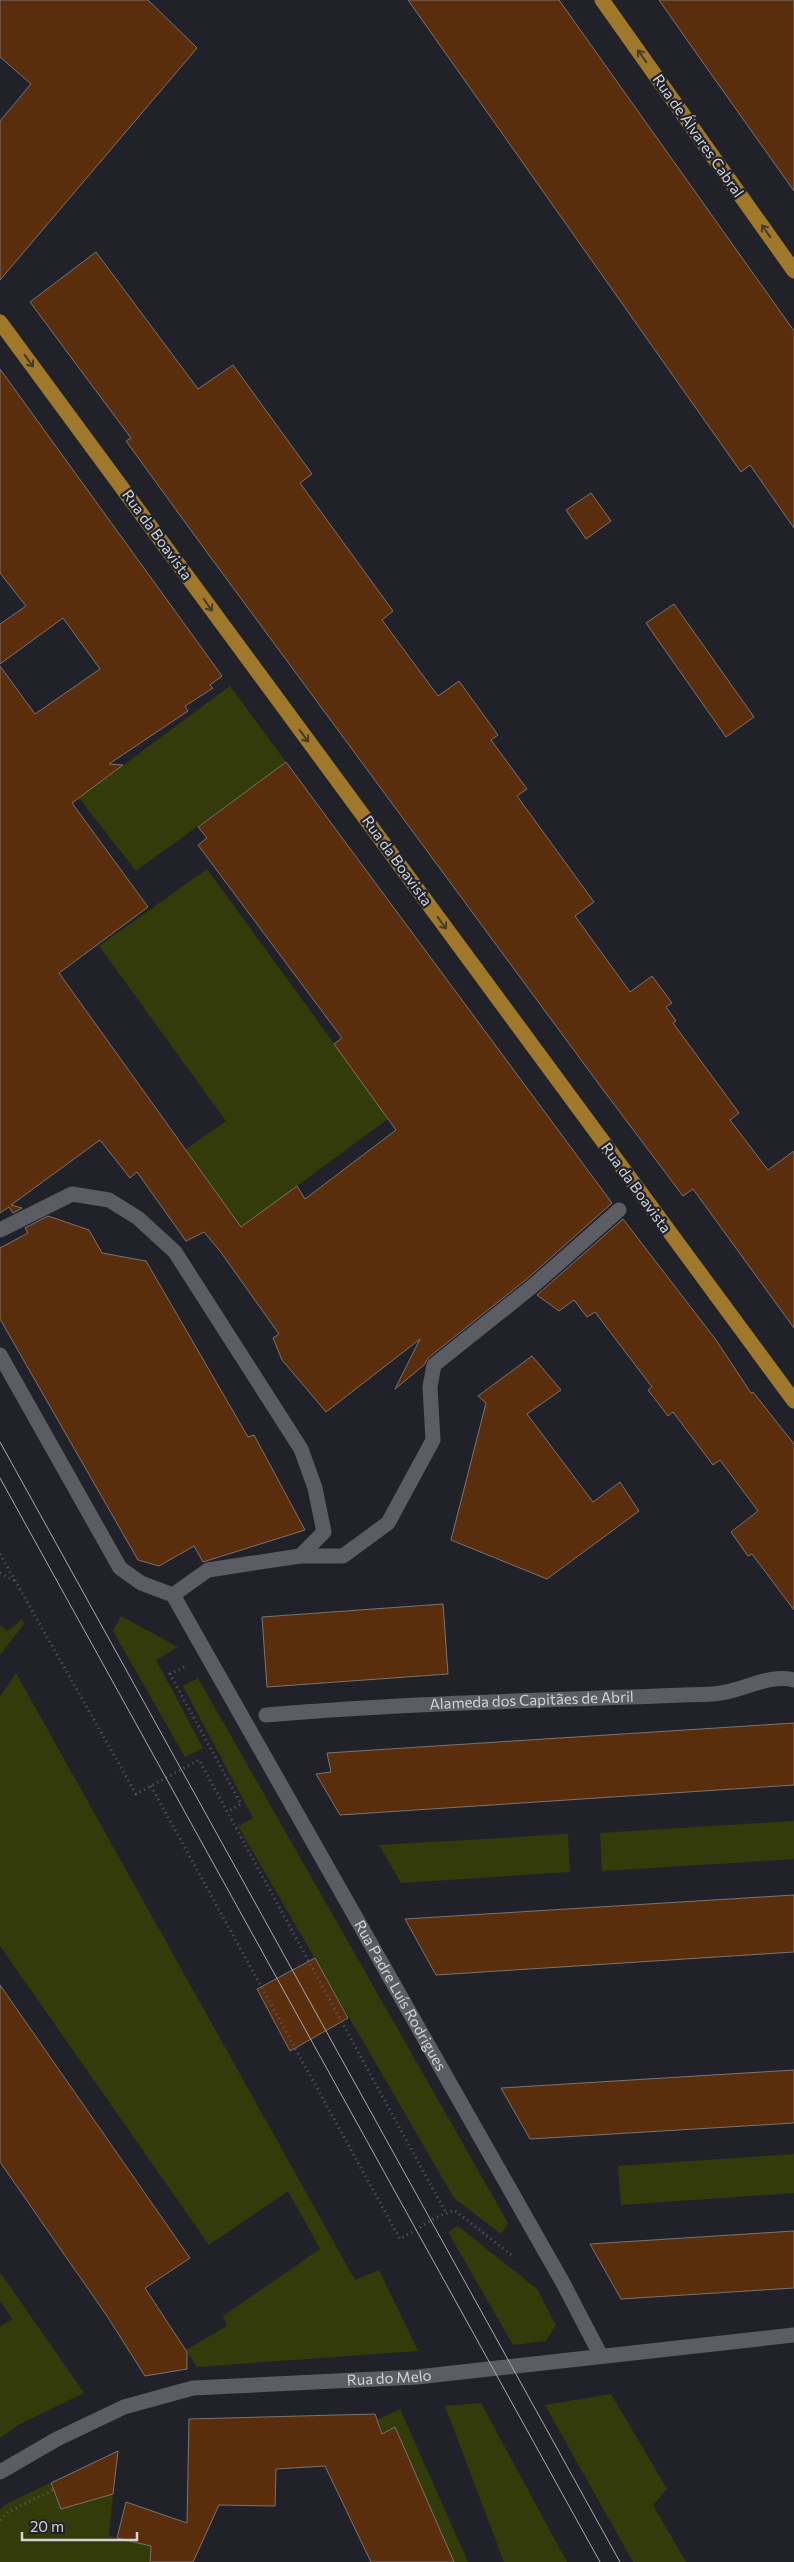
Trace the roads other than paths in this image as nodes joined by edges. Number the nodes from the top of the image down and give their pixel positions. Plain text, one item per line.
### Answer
1 (602, 0) edge
2 (794, 271) edge
3 (0, 322) edge
4 (618, 1210) dead end
5 (0, 1230) edge
6 (0, 1356) edge
7 (794, 1401) edge
8 (300, 1556) junction
9 (173, 1594) junction
10 (794, 1680) edge
11 (266, 1715) dead end
12 (794, 2335) edge
13 (601, 2356) junction
14 (0, 2472) edge

2 -> 1 main road, Rua de Álvares Cabral
3 -> 7 main road, Rua da Boavista
4 - 8 street
5 - 8 street
6 - 9 street
8 - 9 street
9 - 13 street, Rua Padre Luís Rodrigues
10 - 11 street, Alameda dos Capitães de Abril
12 - 13 street, Rua do Melo
13 - 14 street, Rua do Melo

